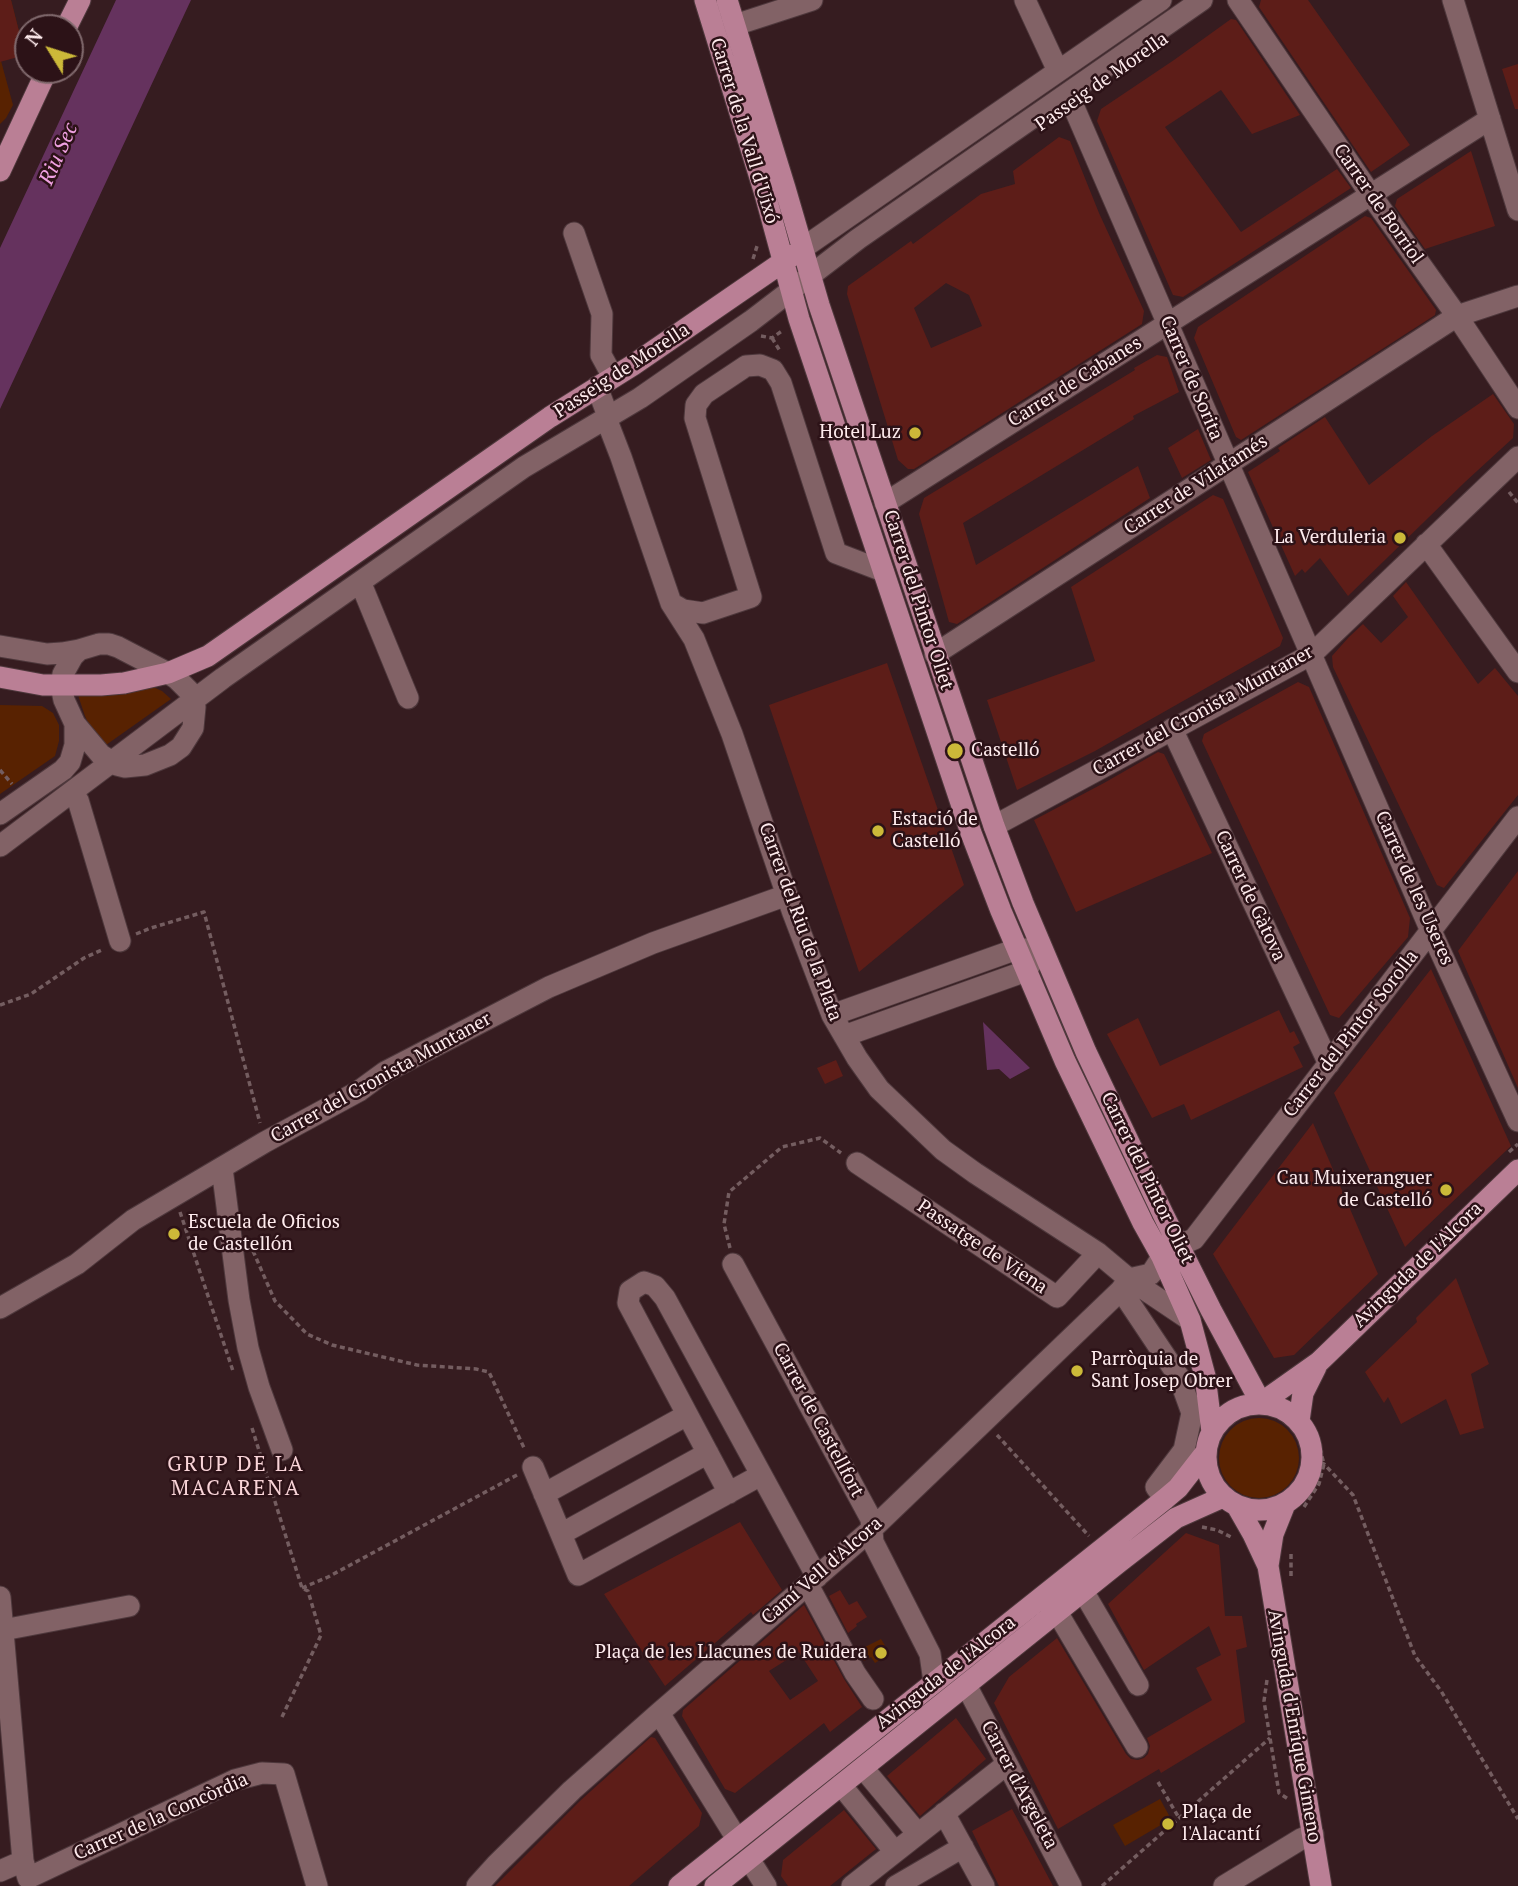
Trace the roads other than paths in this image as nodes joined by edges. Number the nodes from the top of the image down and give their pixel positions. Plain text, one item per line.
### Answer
1 (705, 0) edge
2 (727, 0) edge
3 (812, 0) edge
4 (1025, 0) edge
5 (1161, 0) edge
6 (1186, 0) edge
7 (1202, 0) edge
8 (1220, 0) edge
9 (1238, 0) edge
10 (1453, 0) edge
11 (734, 25) junction
12 (1058, 71) junction
13 (39, 84) edge
14 (1072, 103) junction
15 (1490, 119) junction
16 (8, 138) edge
17 (0, 171) edge
18 (1371, 195) junction
19 (1518, 210) edge
20 (574, 233) dead end
21 (808, 268) junction
22 (787, 277) junction
23 (1518, 296) edge
24 (1457, 316) junction
25 (1168, 324) junction
26 (606, 382) junction
27 (1518, 408) edge
28 (607, 417) junction
29 (1518, 457) edge
30 (1229, 464) junction
31 (885, 503) junction
32 (1426, 544) junction
33 (883, 571) junction
34 (364, 591) junction
35 (671, 603) junction
36 (703, 613) junction
37 (694, 639) junction
38 (0, 646) edge
39 (79, 650) junction
40 (935, 654) junction
41 (1312, 654) junction
42 (1518, 671) edge
43 (168, 673) junction
44 (0, 677) edge
45 (61, 686) junction
46 (408, 698) dead end
47 (193, 703) junction
48 (75, 724) junction
49 (1172, 729) junction
50 (112, 762) junction
51 (78, 800) junction
52 (0, 814) edge
53 (1518, 817) edge
54 (994, 826) junction
55 (0, 827) edge
56 (0, 846) edge
57 (0, 859) edge
58 (787, 895) junction
59 (1431, 931) junction
60 (120, 941) road end
61 (1017, 949) junction
62 (1041, 949) junction
63 (1026, 971) junction
64 (832, 1015) junction
65 (844, 1036) junction
66 (1329, 1064) junction
67 (1518, 1121) edge
68 (1513, 1161) edge
69 (857, 1163) road end
70 (222, 1168) junction
71 (1180, 1245) junction
72 (1098, 1253) junction
73 (1162, 1257) junction
74 (733, 1264) road end
75 (1125, 1285) junction
76 (0, 1308) edge
77 (1190, 1320) junction
78 (1319, 1362) junction
79 (1261, 1403) junction
80 (687, 1415) junction
81 (1307, 1424) junction
82 (1212, 1432) junction
83 (282, 1450) dead end
84 (1206, 1452) junction
85 (708, 1453) junction
86 (533, 1467) road end
87 (761, 1475) junction
88 (729, 1493) junction
89 (544, 1494) junction
90 (1165, 1499) junction
91 (1230, 1501) junction
92 (1291, 1508) junction
93 (872, 1529) junction
94 (561, 1534) junction
95 (1268, 1566) junction
96 (812, 1581) junction
97 (1083, 1591) junction
98 (0, 1597) edge
99 (129, 1606) dead end
100 (1057, 1612) junction
101 (3, 1630) junction
102 (930, 1654) junction
103 (955, 1665) junction
104 (934, 1682) junction
105 (966, 1685) junction
106 (1138, 1685) dead end
107 (873, 1699) dead end
108 (659, 1713) junction
109 (1137, 1747) dead end
110 (1007, 1764) junction
111 (863, 1768) junction
112 (841, 1785) junction
113 (944, 1813) junction
114 (918, 1834) junction
115 (1313, 1834) junction
116 (737, 1839) junction
117 (963, 1847) junction
118 (895, 1852) junction
119 (749, 1859) junction
120 (9, 1872) edge
121 (317, 1886) edge
122 (477, 1886) edge
123 (679, 1886) edge
124 (715, 1886) edge
125 (766, 1886) edge
126 (852, 1886) edge
127 (897, 1886) edge
128 (984, 1886) edge
129 (1071, 1886) edge
130 (1224, 1886) edge
131 (1321, 1886) edge

1 - 22 main road, Carrer de la Vall d'Uixó
2 - 11 main road, Carrer de la Vall d'Uixó
3 - 11 street
4 - 12 street
5 - 12 street, Passeig de Morella
6 - 21 street
7 - 21 street
8 - 14 street, Passeig de Morella
9 - 18 street, Carrer de Borriol
10 - 15 street
11 - 21 main road, Carrer de la Vall d'Uixó
12 - 21 street, Passeig de Morella
13 - 16 main road
14 - 21 street, Passeig de Morella
14 - 25 street, Carrer de Sorita
15 - 18 street, Carrer de Cabanes
15 - 19 street
16 - 17 main road
18 - 24 street, Carrer de Borriol
18 - 25 street, Carrer de Cabanes
20 - 26 street, Carrer del Riu de la Plata
21 - 22 main road, Passeig de Morella
21 - 22 street
21 - 31 main road, Carrer del Pintor Oliet
22 - 26 main road, Passeig de Morella
22 - 28 street
22 - 28 street
22 - 33 main road, Carrer del Pintor Oliet
23 - 24 street, Carrer de Vilafamés
24 - 27 street, Carrer de Borriol
24 - 30 street, Carrer de Vilafamés
25 - 30 street, Carrer de Sorita
25 - 31 street, Carrer de Cabanes
26 - 28 street, Carrer del Riu de la Plata
26 - 43 main road, Passeig de Morella
28 - 34 street, Passeig de Morella
28 - 35 street, Carrer del Riu de la Plata
28 - 47 street
29 - 32 street, Carrer del Cronista Muntaner
30 - 40 street, Carrer de Vilafamés
30 - 41 street, Carrer de Sorita
31 - 40 main road, Carrer del Pintor Oliet
32 - 41 street, Carrer del Cronista Muntaner
32 - 42 street
33 - 36 street
33 - 61 main road, Carrer del Pintor Oliet
34 - 46 street
34 - 47 street, Passeig de Morella
35 - 36 street
35 - 37 street, Carrer del Riu de la Plata
36 - 37 street
37 - 58 street, Carrer del Riu de la Plata
38 - 39 street
39 - 43 street
39 - 45 street
40 - 54 main road, Carrer del Pintor Oliet
41 - 49 street, Carrer del Cronista Muntaner
41 - 59 street, Carrer de les Useres
43 - 45 main road, Passeig de Morella
43 - 47 street
44 - 45 main road, Passeig de Morella
45 - 48 street
47 - 50 street
47 - 50 street
48 - 50 street
48 - 52 street
49 - 54 street, Carrer del Cronista Muntaner
49 - 66 street, Carrer de Gàtova
50 - 51 street
50 - 55 street
50 - 56 street
51 - 57 street
51 - 60 street
53 - 59 street, Carrer del Pintor Sorolla
54 - 62 main road, Carrer del Pintor Oliet
58 - 64 street, Carrer del Riu de la Plata
58 - 70 street, Carrer del Cronista Muntaner
59 - 66 street, Carrer del Pintor Sorolla
59 - 67 street, Carrer de les Useres
61 - 62 street
61 - 63 main road, Carrer del Pintor Oliet
61 - 64 street
62 - 63 street
62 - 71 main road, Carrer del Pintor Oliet
63 - 65 street
63 - 73 main road, Carrer del Pintor Oliet
64 - 65 street, Carrer del Riu de la Plata
65 - 72 street, Carrer del Riu de la Plata
66 - 71 street, Carrer del Pintor Sorolla
68 - 78 main road, Avinguda de l'Alcora
69 - 72 street, Passatge de Viena
70 - 76 street, Carrer del Cronista Muntaner
70 - 83 street
71 - 79 main road, Carrer del Pintor Oliet
72 - 75 street, Carrer del Riu de la Plata
73 - 75 street, Camí Vell d'Alcora
73 - 77 main road, Carrer del Pintor Oliet
74 - 93 street, Carrer de Castellfort
75 - 77 street, Carrer del Riu de la Plata
75 - 90 street
75 - 93 street, Camí Vell d'Alcora
77 - 82 main road, Carrer del Pintor Oliet
78 - 79 main road, Avinguda de l'Alcora
78 - 81 main road, Avinguda de l'Alcora
79 - 81 main road
79 - 82 main road
80 - 85 street
80 - 87 street
80 - 89 street
81 - 92 main road
82 - 84 main road
84 - 90 main road, Avinguda de l'Alcora
84 - 91 main road
85 - 88 street
85 - 94 street
86 - 89 street
87 - 88 street
87 - 96 street
88 - 94 street
89 - 94 street
90 - 103 main road, Avinguda de l'Alcora
91 - 92 main road
91 - 95 main road, Avinguda d'Enrique Gimeno
91 - 97 main road, Avinguda de l'Alcora
92 - 95 main road, Avinguda d'Enrique Gimeno
93 - 96 street, Camí Vell d'Alcora
93 - 102 street, Carrer de Castellfort
95 - 115 main road, Avinguda d'Enrique Gimeno
96 - 107 street
96 - 108 street, Camí Vell d'Alcora
97 - 100 main road, Avinguda de l'Alcora
97 - 106 street
98 - 101 street
99 - 101 street
100 - 105 main road, Avinguda de l'Alcora
100 - 109 street
101 - 120 street
102 - 103 street
102 - 104 street, Carrer de Castellfort
103 - 104 main road, Avinguda de l'Alcora
104 - 116 main road, Avinguda de l'Alcora
105 - 110 street, Carrer d'Argeleta
105 - 111 main road, Avinguda de l'Alcora
108 - 116 street
108 - 122 street, Camí Vell d'Alcora
110 - 113 street
110 - 129 street, Carrer d'Argeleta
111 - 112 main road, Avinguda de l'Alcora
111 - 114 street
112 - 118 street
112 - 119 main road, Avinguda de l'Alcora
113 - 114 street
113 - 117 street
114 - 118 street
115 - 130 street
115 - 131 main road, Avinguda d'Enrique Gimeno
116 - 123 main road, Avinguda de l'Alcora
117 - 127 street
117 - 128 street
118 - 126 street
119 - 124 main road, Avinguda de l'Alcora
119 - 125 street
120 - 121 street, Carrer de la Concòrdia

